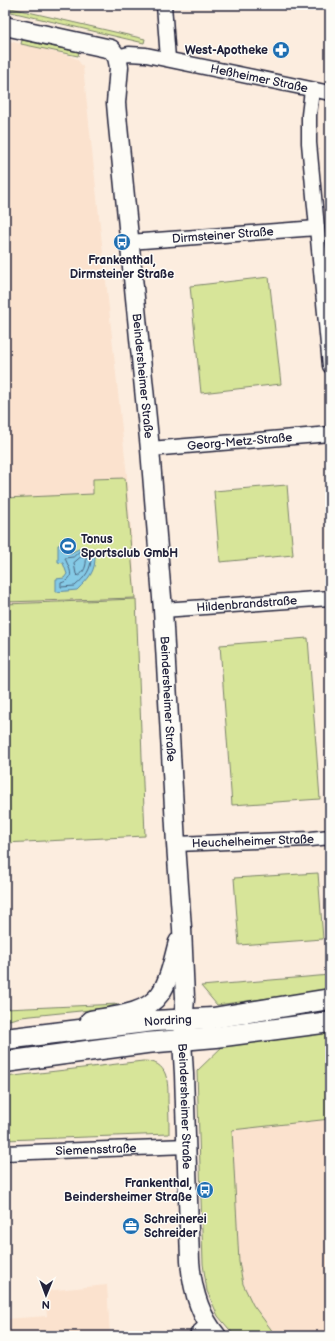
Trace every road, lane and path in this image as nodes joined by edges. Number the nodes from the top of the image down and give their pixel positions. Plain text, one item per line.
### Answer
1 (164, 5) edge
2 (5, 26) edge
3 (117, 57) junction
4 (168, 59) junction
5 (312, 90) junction
6 (330, 93) edge
7 (316, 228) junction
8 (129, 242) junction
9 (330, 366) edge
10 (330, 434) edge
11 (150, 449) junction
12 (330, 598) edge
13 (164, 610) junction
14 (330, 837) edge
15 (176, 844) junction
16 (182, 928) junction
17 (330, 999) edge
18 (183, 1020) junction
19 (330, 1022) edge
20 (5, 1038) edge
21 (182, 1040) junction
22 (5, 1062) edge
23 (187, 1146) junction
24 (5, 1153) edge
25 (208, 1332) edge

1 - 4 street
2 - 3 street
3 - 4 street, Heßheimer Straße
3 - 8 street, Beindersheimer Straße
4 - 5 street, Heßheimer Straße
5 - 6 street, Heßheimer Straße
5 - 7 street
7 - 8 street, Dirmsteiner Straße
7 - 9 street
8 - 11 street, Beindersheimer Straße
10 - 11 street, Georg-Metz-Straße
11 - 13 street, Beindersheimer Straße
12 - 13 street, Hildenbrandstraße
13 - 15 street, Beindersheimer Straße
14 - 15 street, Heuchelheimer Straße
15 - 16 street, Beindersheimer Straße
16 - 18 street, Beindersheimer Straße
16 - 20 street, Nordring
17 - 18 main road, Nordring
18 - 20 main road, Nordring
18 - 21 street, Beindersheimer Straße
19 - 21 main road, Nordring
21 - 22 main road, Nordring
21 - 23 street, Beindersheimer Straße
23 - 24 street, Siemensstraße
23 - 25 street, Beindersheimer Straße

